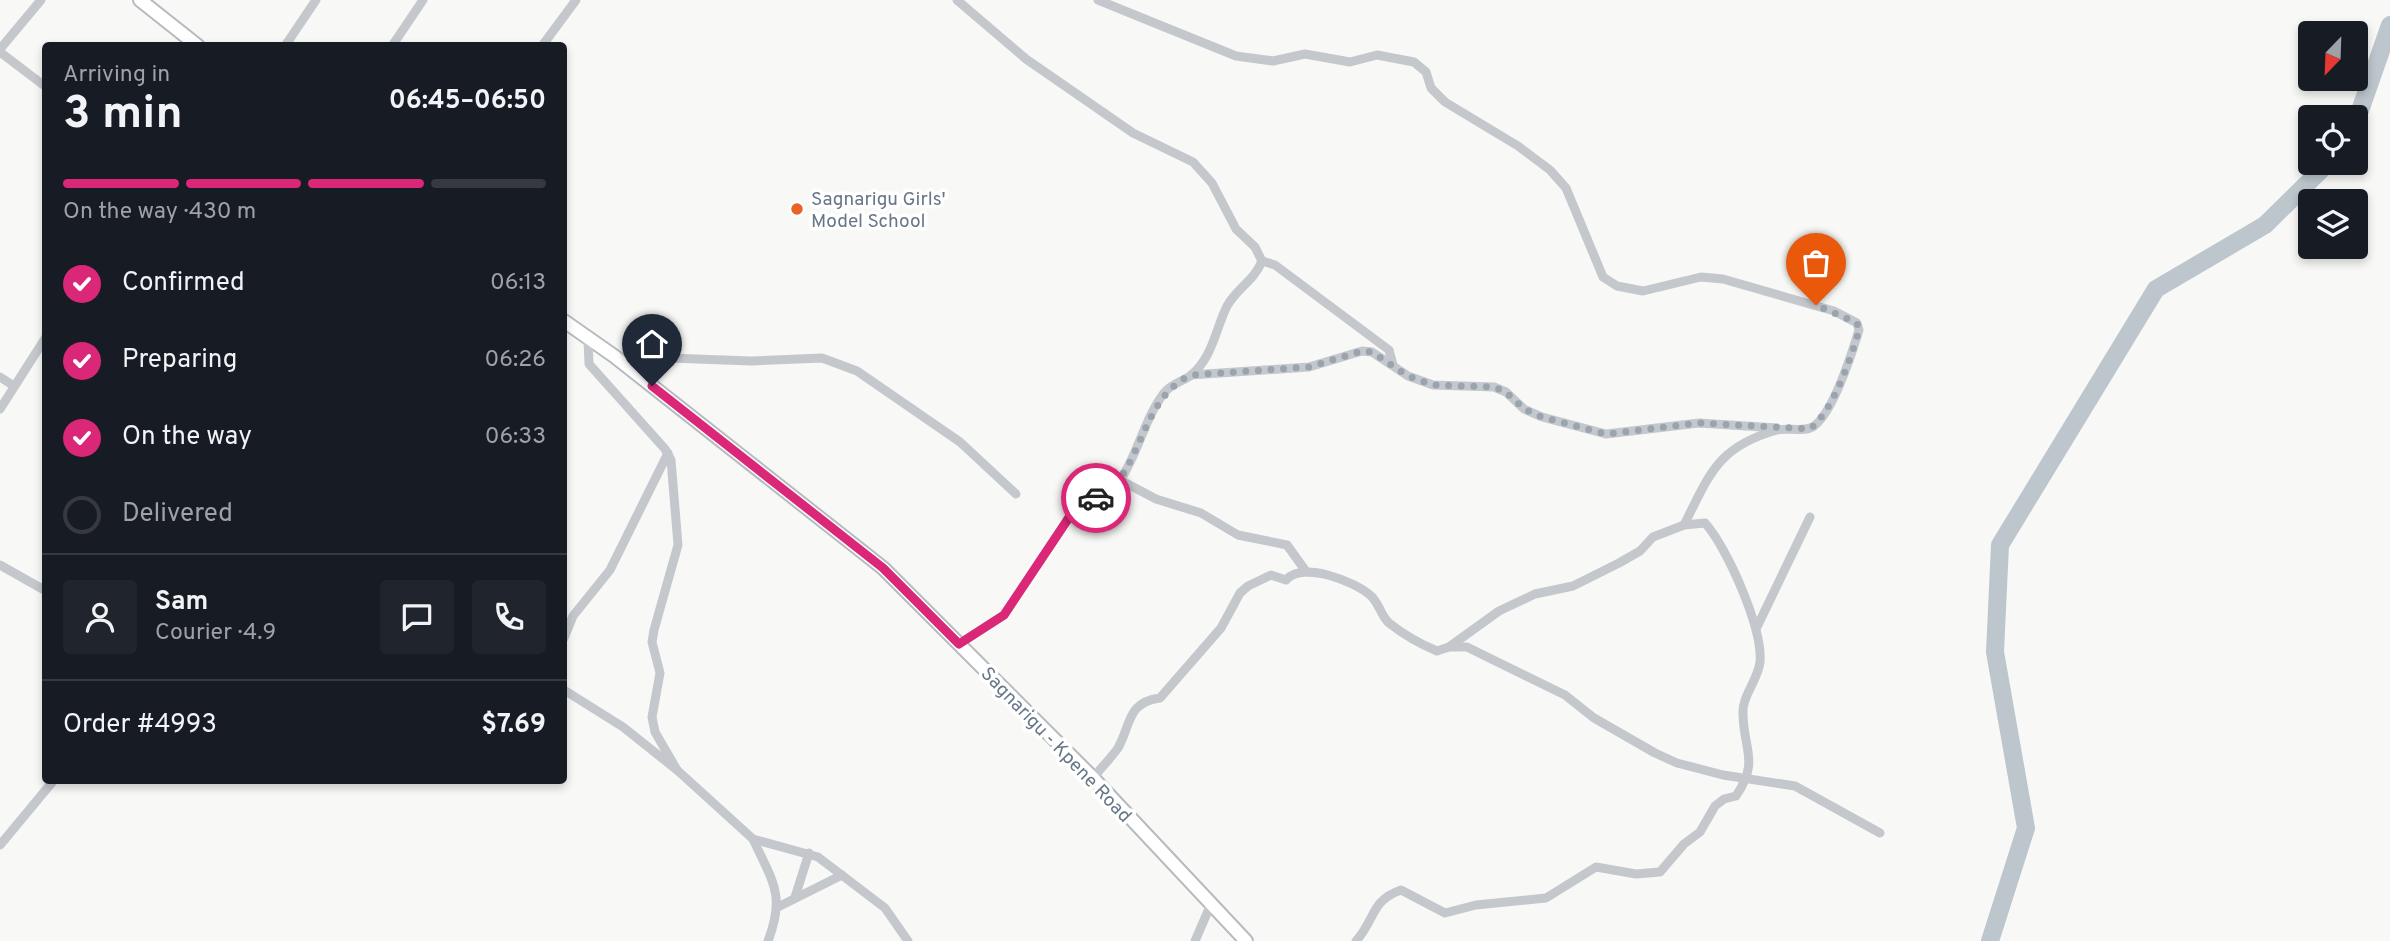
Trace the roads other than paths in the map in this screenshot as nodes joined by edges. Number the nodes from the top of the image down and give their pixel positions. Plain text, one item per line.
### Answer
1 (41, 0) edge
2 (140, 0) edge
3 (316, 0) edge
4 (423, 0) edge
5 (957, 0) edge
6 (1098, 0) edge
7 (570, 2) edge
8 (193, 42) edge
9 (288, 42) edge
10 (395, 42) edge
11 (545, 42) edge
12 (0, 50) edge
13 (42, 84) edge
14 (1262, 261) junction
15 (567, 323) edge
16 (588, 340) junction
17 (42, 343) edge
18 (614, 356) junction
19 (1393, 365) junction
20 (1191, 375) junction
21 (0, 377) edge
22 (14, 386) junction
23 (0, 409) edge
24 (1781, 429) junction
25 (668, 453) junction
26 (1120, 480) junction
27 (1016, 494) dead end
28 (1810, 517) dead end
29 (1684, 525) junction
30 (0, 565) edge
31 (1305, 570) junction
32 (42, 590) edge
33 (1757, 627) junction
34 (567, 630) edge
35 (959, 644) junction
36 (1449, 647) junction
37 (567, 692) edge
38 (677, 770) junction
39 (1093, 778) junction
40 (1746, 778) junction
41 (51, 784) edge
42 (1880, 832) dead end
43 (753, 839) junction
44 (0, 845) edge
45 (809, 853) junction
46 (842, 874) junction
47 (795, 897) junction
48 (1211, 904) junction
49 (778, 906) junction
50 (768, 941) edge
51 (908, 941) edge
52 (1195, 941) edge
53 (1246, 941) edge
54 (1356, 941) edge

1 - 12 street
2 - 8 street
3 - 9 street
4 - 10 street
5 - 14 street
6 - 24 street
7 - 11 street
12 - 13 street
14 - 19 street
14 - 20 street
15 - 16 street, Sagnarigu - Kpene Road
16 - 18 street, Sagnarigu - Kpene Road
16 - 25 street
17 - 22 street
18 - 27 street
18 - 35 street, Sagnarigu - Kpene Road
19 - 20 street
19 - 24 street
20 - 26 street
21 - 22 street
22 - 23 street
24 - 29 street
25 - 34 street
25 - 38 street
26 - 31 street
26 - 35 street
28 - 33 street
29 - 33 street
29 - 36 street
30 - 32 street
31 - 36 street
31 - 39 street
33 - 40 street
35 - 39 street, Sagnarigu - Kpene Road
36 - 40 street
37 - 38 street
38 - 43 street
39 - 48 street, Sagnarigu - Kpene Road
40 - 42 street
40 - 54 street
41 - 44 street
43 - 45 street
43 - 49 street
45 - 46 street
45 - 47 street
46 - 47 street
46 - 51 street
47 - 49 street
48 - 52 street
48 - 53 street, Sagnarigu - Kpene Road
49 - 50 street

